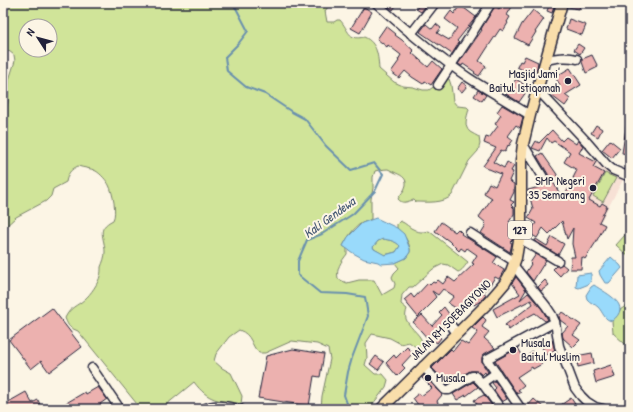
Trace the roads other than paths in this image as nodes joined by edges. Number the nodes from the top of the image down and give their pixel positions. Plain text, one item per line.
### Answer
1 (376, 3) edge
2 (435, 3) edge
3 (491, 3) edge
4 (562, 3) edge
5 (411, 34) junction
6 (577, 59) dead end
7 (546, 60) junction
8 (451, 66) junction
9 (438, 85) dead end
10 (537, 89) junction
11 (530, 116) junction
12 (523, 144) junction
13 (544, 177) dead end
14 (630, 177) edge
15 (470, 233) dead end
16 (519, 238) junction
17 (558, 260) dead end
18 (514, 264) junction
19 (555, 322) junction
20 (449, 323) dead end
21 (457, 333) junction
22 (423, 366) junction
23 (92, 368) dead end
24 (496, 372) junction
25 (482, 383) junction
26 (120, 409) edge
27 (204, 409) edge
28 (240, 409) edge
29 (381, 409) edge
30 (501, 409) edge
31 (520, 409) edge
32 (604, 409) edge

1 - 5 street
2 - 5 street
3 - 8 street
4 - 7 main road, JALAN RM SOEBAGIYONO / 127
5 - 8 street
6 - 7 street
7 - 10 main road, JALAN RM SOEBAGIYONO / 127
8 - 9 street
8 - 11 street
10 - 11 main road, JALAN RM SOEBAGIYONO / 127
10 - 14 street
11 - 12 main road, JALAN RM SOEBAGIYONO / 127
12 - 13 street
12 - 16 main road, JALAN RM SOEBAGIYONO / 127
15 - 18 street
16 - 17 street
16 - 18 main road, JALAN RM SOEBAGIYONO / 127
18 - 19 street
18 - 21 main road, JALAN RM SOEBAGIYONO / 127
19 - 24 street
19 - 32 street
20 - 21 street
21 - 22 main road, JALAN RM SOEBAGIYONO / 127
22 - 25 street
22 - 29 main road, JALAN RM SOEBAGIYONO / 127
23 - 26 street
24 - 25 street
24 - 31 street
25 - 30 street
27 - 28 street

